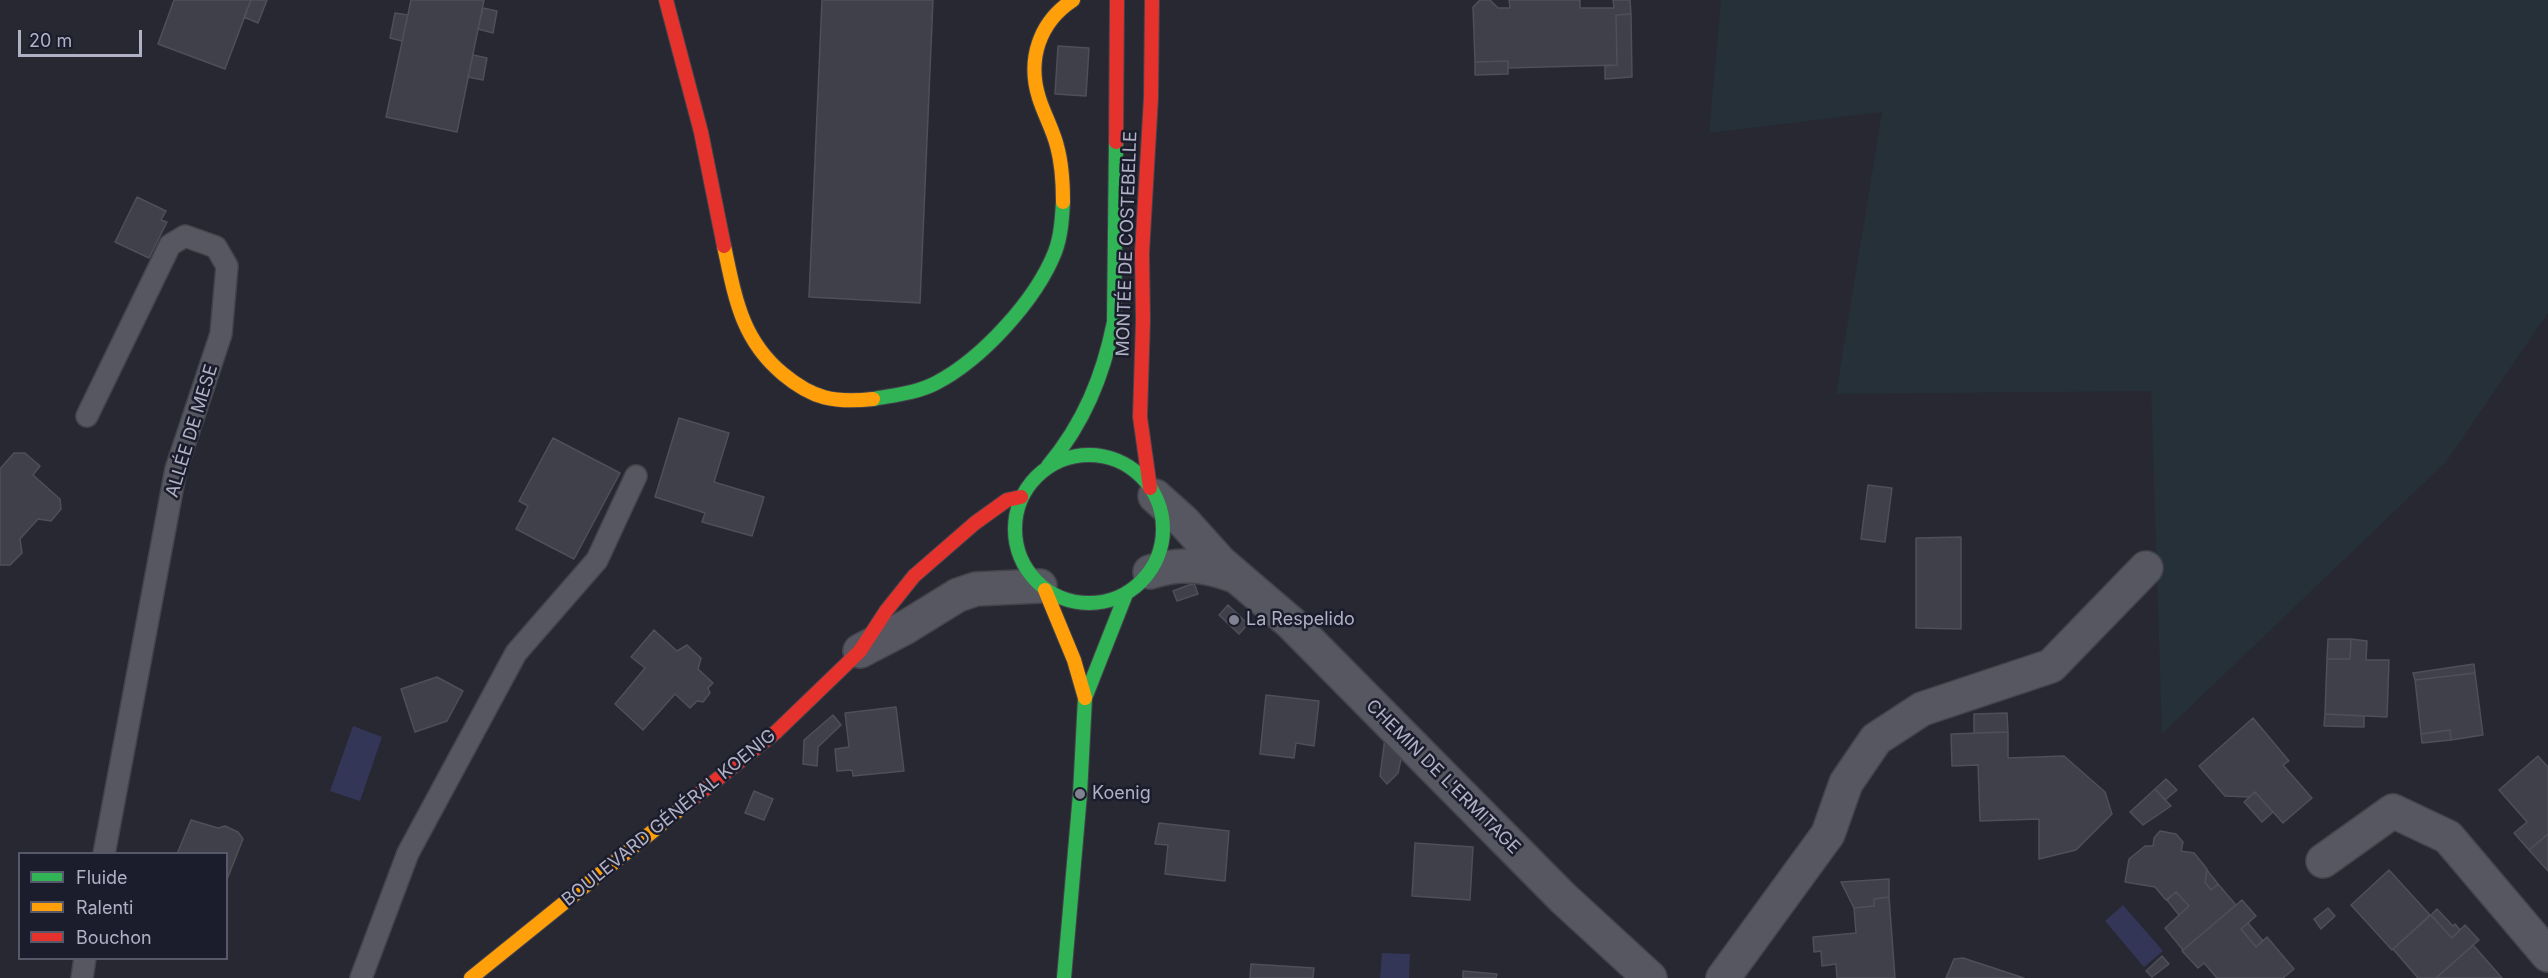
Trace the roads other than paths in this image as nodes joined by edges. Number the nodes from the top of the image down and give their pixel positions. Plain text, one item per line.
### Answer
1 (666, 0) edge
2 (1073, 0) edge
3 (1152, 0) edge
4 (1114, 1) edge
5 (1145, 161) junction
6 (87, 416) dead end
7 (1048, 466) junction
8 (636, 476) dead end
9 (1153, 492) junction
10 (1021, 497) junction
11 (2146, 568) dead end
12 (1150, 572) junction
13 (1235, 576) junction
14 (1042, 588) junction
15 (1126, 594) junction
16 (860, 651) junction
17 (1085, 698) junction
18 (104, 852) edge
19 (2323, 861) dead end
20 (2548, 954) edge
21 (85, 960) edge
22 (82, 978) edge
23 (361, 978) edge
24 (471, 978) edge
25 (1064, 978) edge
26 (1650, 978) edge
27 (1723, 978) edge

1 - 2 main road
3 - 5 main road, MONTÉE DE COSTEBELLE
4 - 5 street
4 - 7 main road, MONTÉE DE COSTEBELLE
5 - 9 main road, MONTÉE DE COSTEBELLE
6 - 18 lane, ALLÉE DE MESE
7 - 9 main road
7 - 10 main road
8 - 23 lane
9 - 12 main road
9 - 13 street, CHEMIN DE L'ERMITAGE
10 - 14 main road
10 - 16 main road, BOULEVARD GÉNÉRAL KOENIG
11 - 27 street
12 - 13 street, CHEMIN DE L'ERMITAGE
12 - 15 main road
13 - 26 street, CHEMIN DE L'ERMITAGE
14 - 15 main road
14 - 16 street, BOULEVARD GÉNÉRAL KOENIG
14 - 17 main road
15 - 17 main road
16 - 24 main road, BOULEVARD GÉNÉRAL KOENIG
17 - 25 main road
19 - 20 street
21 - 22 lane

